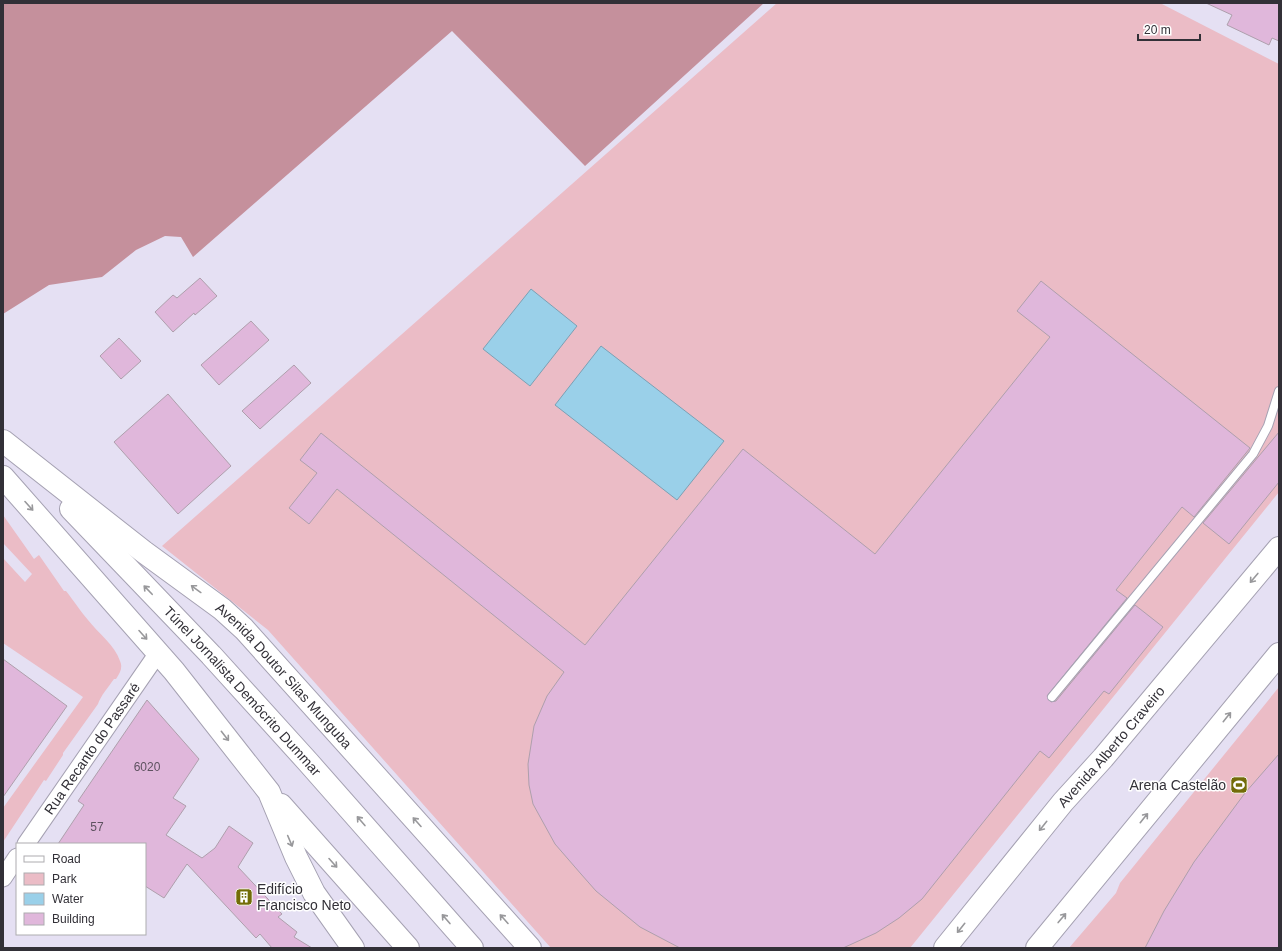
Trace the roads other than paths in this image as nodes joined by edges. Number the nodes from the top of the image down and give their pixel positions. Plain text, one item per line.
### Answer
1 (1279, 392) edge
2 (3, 442) edge
3 (3, 477) edge
4 (1279, 548) edge
5 (158, 653) junction
6 (1279, 654) edge
7 (1052, 697) dead end
8 (270, 792) junction
9 (27, 843) edge
10 (16, 858) edge
11 (3, 878) edge
12 (353, 948) edge
13 (408, 948) edge
14 (472, 948) edge
15 (530, 948) edge
16 (945, 948) edge
17 (1037, 948) edge

1 - 7 lane
14 -> 2 main road, Túnel Jornalista Demócrito Dummar
15 -> 2 main road, Avenida Doutor Silas Munguba
3 -> 5 main road
4 -> 16 main road, Avenida Alberto Craveiro
5 -> 8 main road
5 - 9 street, Rua Recanto do Passaré
17 -> 6 main road
8 -> 12 main road
8 -> 13 main road
10 - 11 street

